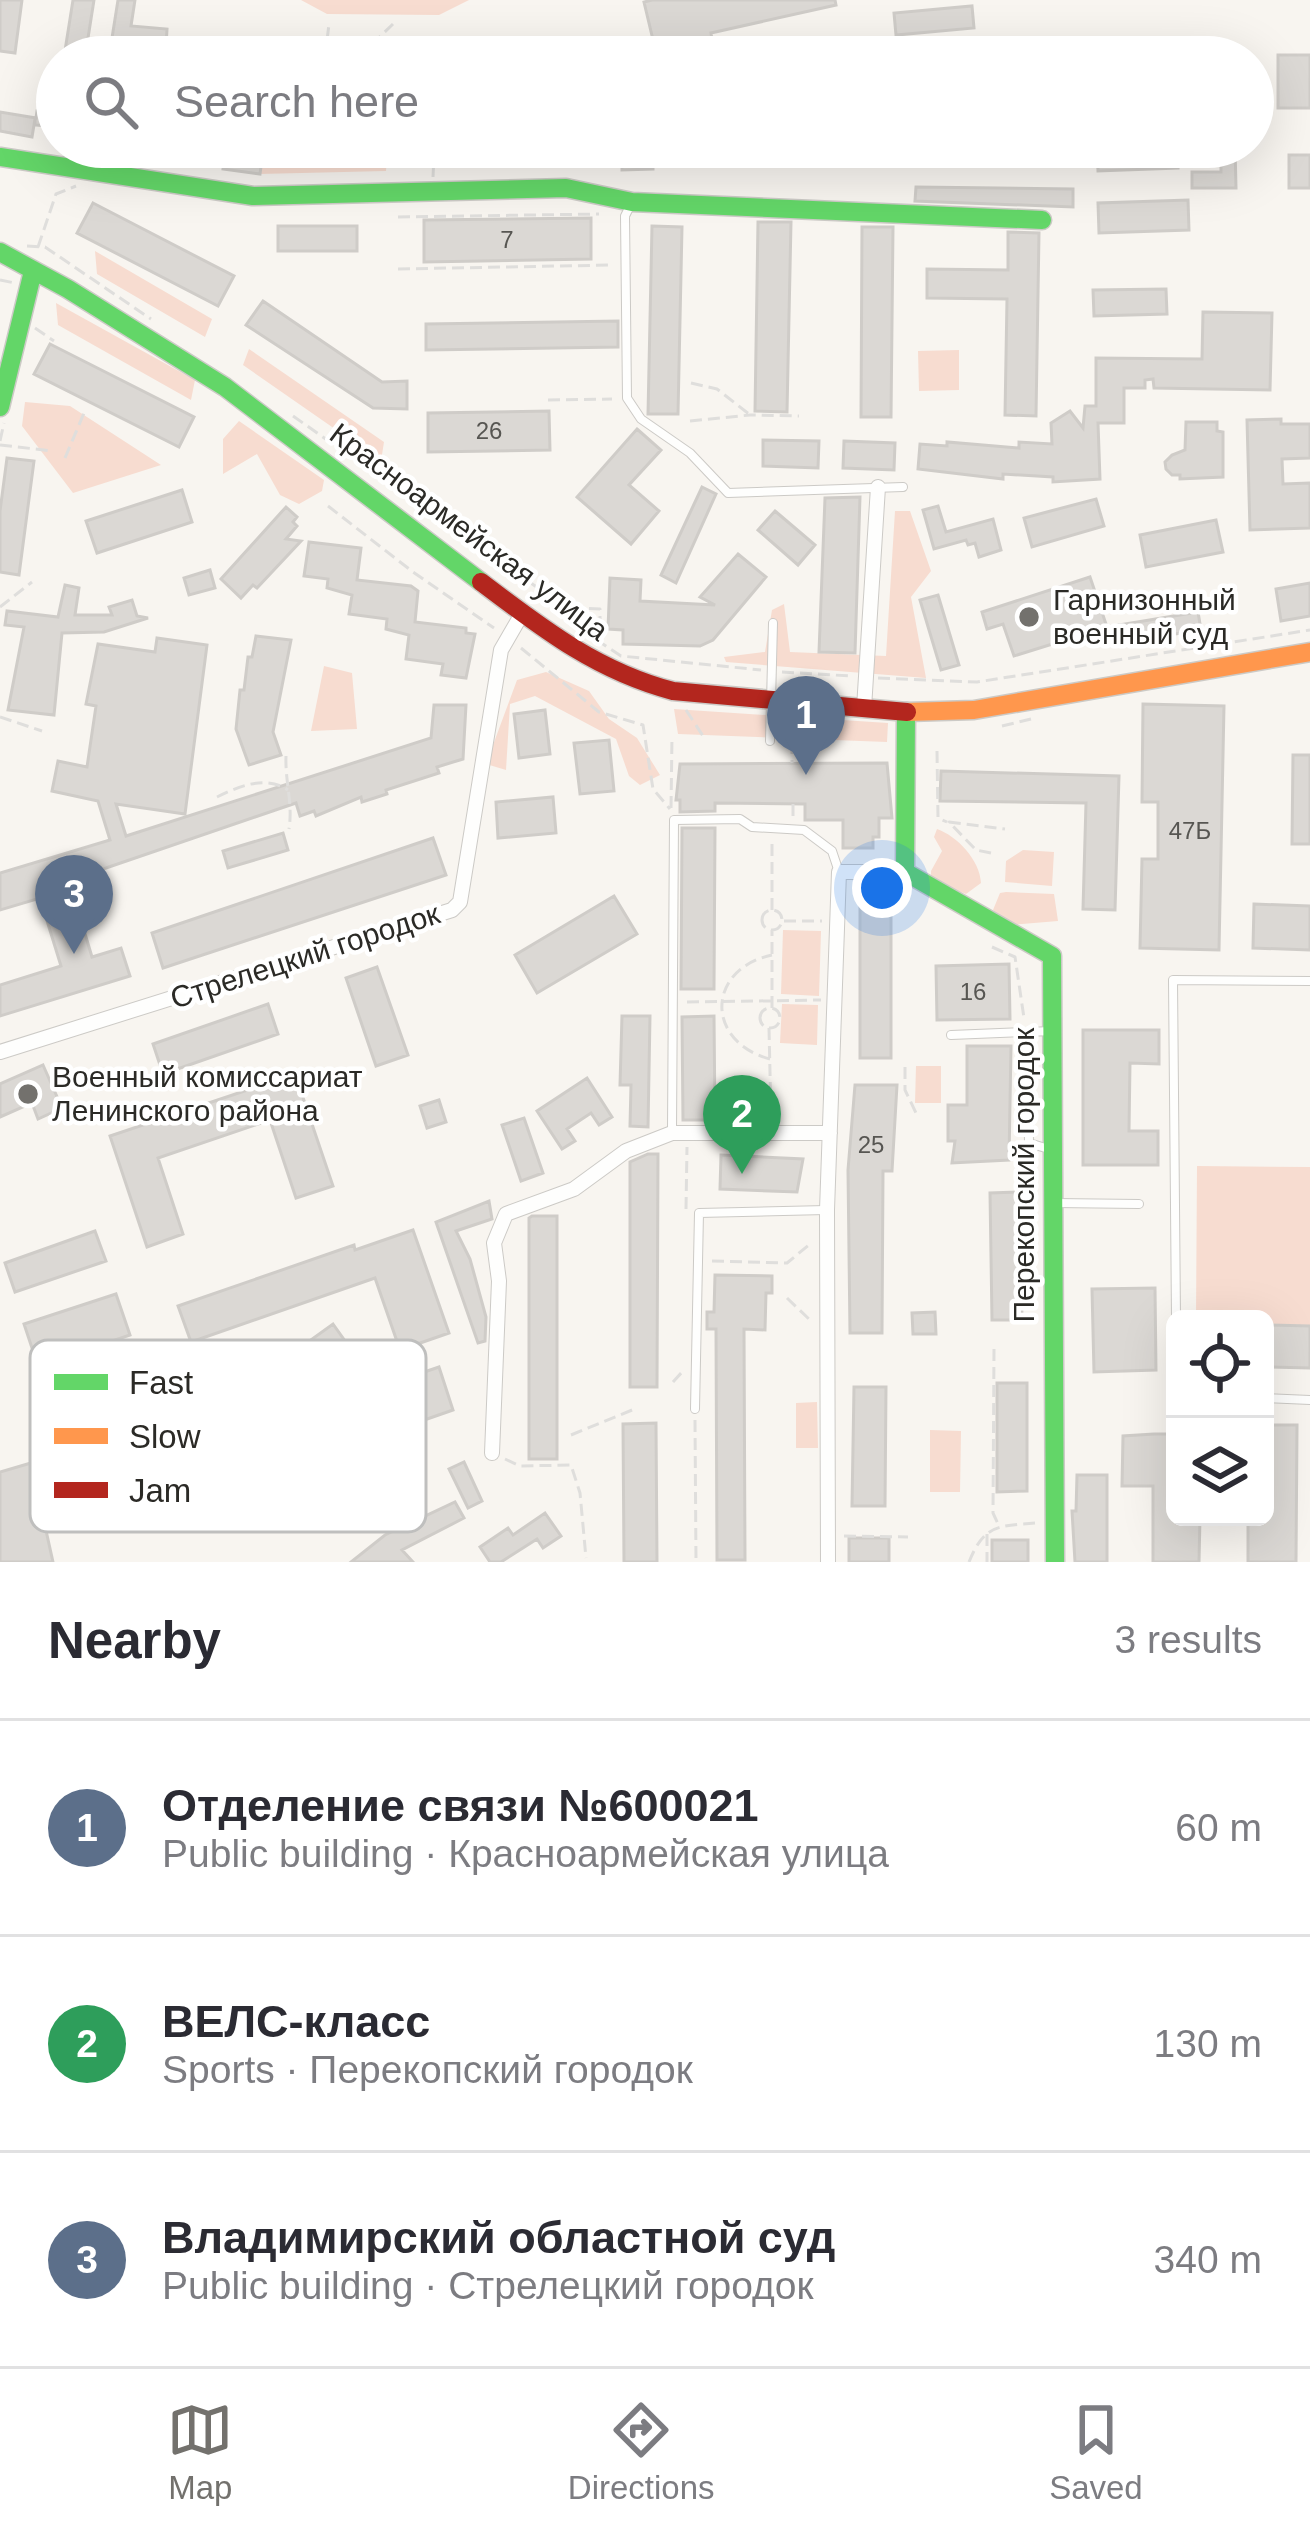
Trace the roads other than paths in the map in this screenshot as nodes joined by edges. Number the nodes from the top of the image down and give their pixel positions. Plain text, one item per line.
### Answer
1 (0, 157) edge
2 (36, 161) edge
3 (92, 168) edge
4 (628, 209) junction
5 (1042, 220) dead end
6 (0, 252) edge
7 (33, 271) junction
8 (0, 406) edge
9 (878, 487) junction
10 (903, 487) dead end
11 (523, 612) junction
12 (773, 623) dead end
13 (1310, 652) edge
14 (773, 700) junction
15 (864, 708) junction
16 (906, 712) junction
17 (775, 741) road end
18 (839, 872) junction
19 (905, 872) junction
20 (1310, 981) edge
21 (1053, 1031) junction
22 (950, 1035) dead end
23 (0, 1052) edge
24 (1028, 1072) dead end
25 (680, 1133) junction
26 (830, 1133) junction
27 (1053, 1150) junction
28 (1054, 1204) junction
29 (1139, 1204) dead end
30 (827, 1210) junction
31 (1177, 1310) edge
32 (1274, 1398) edge
33 (1310, 1400) edge
34 (695, 1409) road end
35 (492, 1453) road end
36 (828, 1562) edge
37 (1055, 1562) edge

1 - 2 street
3 - 4 street
4 - 5 street
4 - 9 lane
6 - 7 street, Красноармейская улица
7 - 8 street
7 - 11 street, Красноармейская улица
9 - 10 lane
9 - 15 street
11 - 14 street, Красноармейская улица
11 - 23 street, Стрелецкий городок
12 - 14 lane
13 - 16 street, Красноармейская улица
14 - 15 street, Красноармейская улица
14 - 17 lane
15 - 16 street, Красноармейская улица
16 - 19 street
18 - 19 street, Перекопский городок
18 - 25 lane
18 - 26 street
19 - 21 street, Перекопский городок
20 - 31 lane
21 - 22 lane
21 - 27 street, Перекопский городок
24 - 27 lane
25 - 26 street
25 - 35 street
26 - 30 street
27 - 28 street, Перекопский городок
28 - 29 lane
28 - 37 street, Перекопский городок
30 - 34 lane
30 - 36 street
32 - 33 lane

